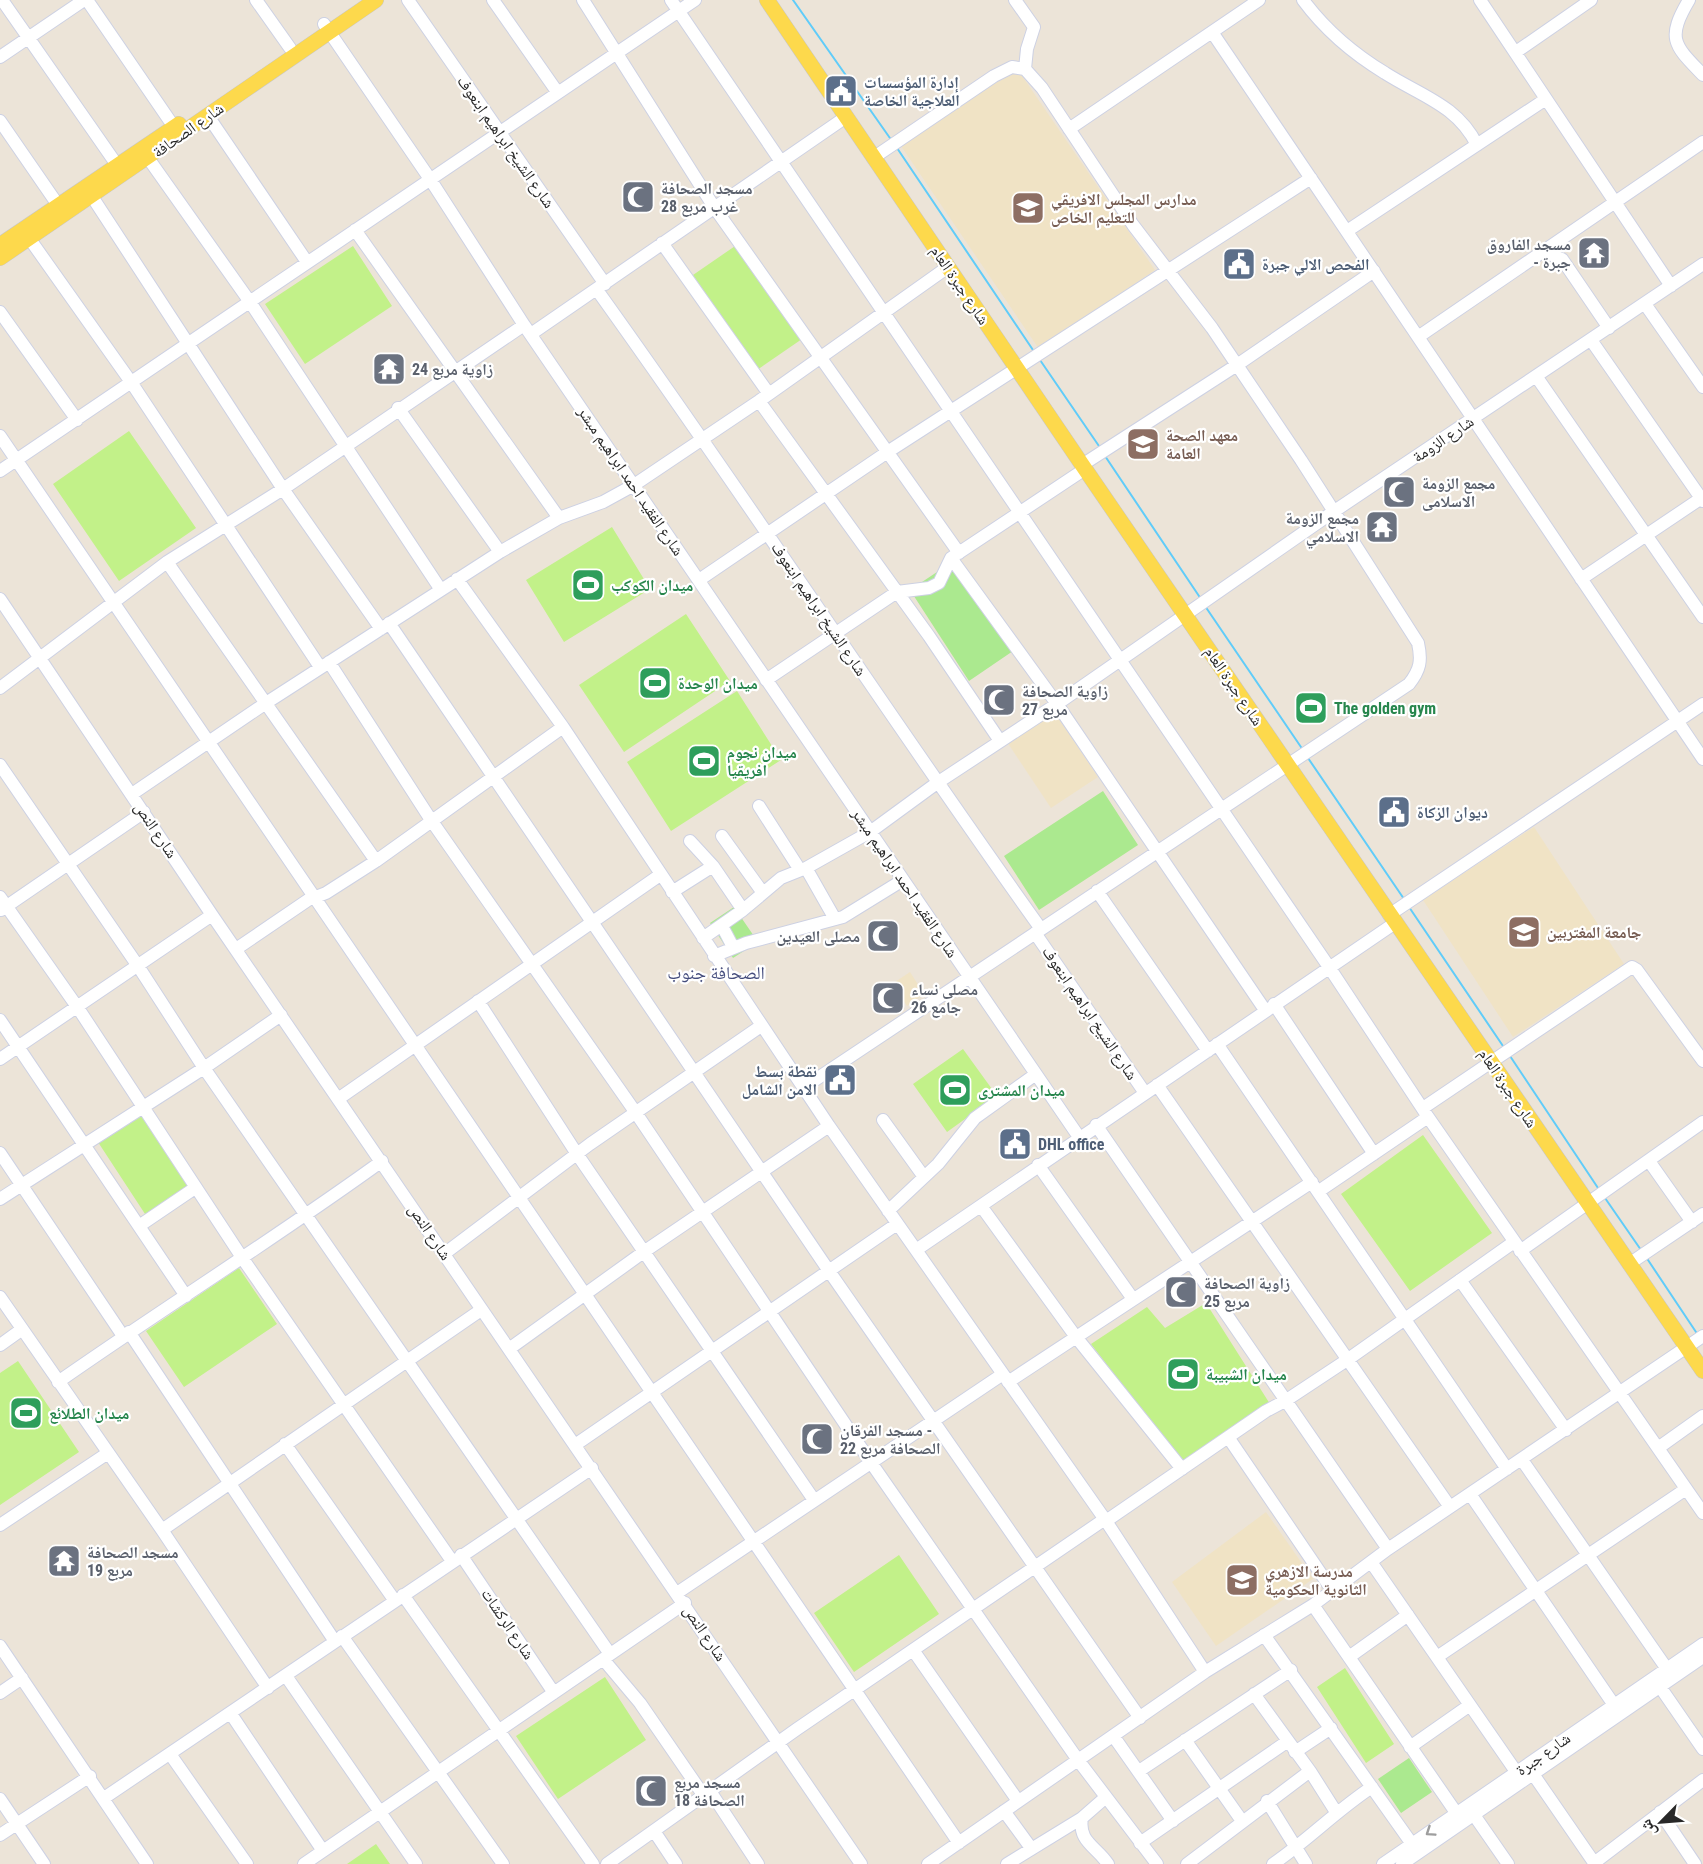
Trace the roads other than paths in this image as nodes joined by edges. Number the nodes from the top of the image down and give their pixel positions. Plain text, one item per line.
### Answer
1 (2, 0) edge
2 (86, 0) edge
3 (256, 0) edge
4 (360, 0) edge
5 (376, 0) edge
6 (408, 0) edge
7 (494, 0) edge
8 (583, 0) edge
9 (671, 0) edge
10 (695, 0) edge
11 (767, 0) edge
12 (1015, 0) edge
13 (1259, 0) edge
14 (1303, 0) edge
15 (1480, 0) edge
16 (1591, 0) edge
17 (1689, 0) edge
18 (678, 11) junction
19 (326, 28) junction
20 (1212, 32) junction
21 (29, 39) junction
22 (290, 48) junction
23 (618, 52) junction
24 (1516, 52) junction
25 (0, 57) edge
26 (1025, 69) junction
27 (1703, 75) edge
28 (558, 93) junction
29 (1546, 99) junction
30 (208, 116) junction
31 (846, 117) junction
32 (0, 121) edge
33 (174, 127) junction
34 (1069, 129) junction
35 (499, 133) junction
36 (1703, 142) edge
37 (1477, 145) junction
38 (148, 158) junction
39 (873, 158) junction
40 (779, 162) junction
41 (117, 165) junction
42 (1311, 178) junction
43 (430, 179) junction
44 (91, 195) junction
45 (1616, 202) junction
46 (58, 205) junction
47 (714, 207) junction
48 (355, 230) junction
49 (1347, 231) junction
50 (29, 238) junction
51 (662, 243) junction
52 (1, 246) edge
53 (1544, 252) junction
54 (308, 262) junction
55 (1703, 265) edge
56 (948, 267) junction
57 (1168, 272) junction
58 (1374, 272) junction
59 (1671, 286) junction
60 (601, 287) junction
61 (250, 302) junction
62 (1645, 304) junction
63 (0, 312) edge
64 (882, 313) junction
65 (1609, 327) junction
66 (528, 330) junction
67 (1418, 337) junction
68 (1591, 339) junction
69 (190, 342) junction
70 (820, 357) junction
71 (1237, 365) junction
72 (1017, 370) junction
73 (453, 372) junction
74 (1536, 376) junction
75 (131, 382) junction
76 (1703, 387) edge
77 (764, 397) junction
78 (398, 408) junction
79 (951, 412) junction
80 (1473, 419) junction
81 (77, 420) junction
82 (0, 436) edge
83 (704, 439) junction
84 (344, 446) junction
85 (889, 452) junction
86 (16, 461) junction
87 (1083, 467) junction
88 (0, 471) edge
89 (634, 485) junction
90 (283, 489) junction
91 (828, 494) junction
92 (1702, 499) edge
93 (1334, 512) junction
94 (1020, 513) junction
95 (559, 518) junction
96 (224, 524) junction
97 (768, 534) junction
98 (1647, 535) junction
99 (500, 552) junction
100 (955, 556) junction
101 (167, 562) junction
102 (457, 579) junction
103 (1581, 579) junction
104 (699, 580) junction
105 (441, 590) junction
106 (897, 592) junction
107 (0, 599) edge
108 (113, 601) junction
109 (1186, 615) junction
110 (1703, 617) edge
111 (385, 626) junction
112 (836, 633) junction
113 (40, 656) junction
114 (1120, 659) junction
115 (324, 664) junction
116 (766, 680) junction
117 (0, 688) edge
118 (266, 703) junction
119 (1057, 704) junction
120 (1703, 704) edge
121 (1677, 721) junction
122 (563, 727) junction
123 (1000, 741) junction
124 (207, 743) junction
125 (1703, 759) edge
126 (1287, 764) junction
127 (0, 765) edge
128 (494, 774) junction
129 (937, 783) junction
130 (132, 794) junction
131 (759, 806) dead end
132 (1221, 808) junction
133 (144, 812) junction
134 (431, 820) junction
135 (870, 832) junction
136 (722, 836) dead end
137 (690, 841) dead end
138 (1157, 852) junction
139 (376, 861) junction
140 (67, 864) junction
141 (713, 866) junction
142 (803, 869) junction
143 (660, 875) junction
144 (903, 880) junction
145 (1097, 891) junction
146 (672, 892) junction
147 (763, 893) junction
148 (314, 898) junction
149 (2, 904) edge
150 (743, 910) junction
151 (212, 915) junction
152 (1392, 919) junction
153 (835, 920) junction
154 (593, 921) junction
155 (722, 926) junction
156 (1038, 931) junction
157 (703, 938) junction
158 (733, 947) junction
159 (236, 949) junction
160 (714, 956) junction
161 (531, 963) junction
162 (138, 966) junction
163 (1329, 967) junction
164 (969, 978) junction
165 (478, 1001) junction
166 (1270, 1007) junction
167 (78, 1008) junction
168 (281, 1015) junction
169 (0, 1020) edge
170 (761, 1026) junction
171 (414, 1044) junction
172 (18, 1046) junction
173 (1212, 1048) junction
174 (0, 1059) edge
175 (1490, 1061) junction
176 (1703, 1061) edge
177 (204, 1068) junction
178 (695, 1070) junction
179 (1036, 1074) junction
180 (1157, 1085) junction
181 (803, 1088) junction
182 (1145, 1093) junction
183 (338, 1099) junction
184 (142, 1108) junction
185 (1425, 1112) junction
186 (636, 1113) junction
187 (882, 1120) dead end
188 (1703, 1122) edge
189 (1096, 1125) junction
190 (829, 1126) junction
191 (1079, 1137) junction
192 (84, 1144) junction
193 (0, 1153) edge
194 (577, 1154) junction
195 (1374, 1154) junction
196 (382, 1161) junction
197 (1649, 1161) junction
198 (1038, 1164) junction
199 (762, 1172) junction
200 (924, 1178) junction
201 (21, 1185) junction
202 (1315, 1186) junction
203 (195, 1188) junction
204 (0, 1199) edge
205 (518, 1199) junction
206 (1588, 1203) junction
207 (981, 1206) junction
208 (888, 1211) junction
209 (703, 1212) junction
210 (1703, 1214) edge
211 (307, 1216) junction
212 (1252, 1221) junction
213 (1692, 1222) junction
214 (897, 1224) junction
215 (139, 1226) junction
216 (1517, 1246) junction
217 (916, 1250) junction
218 (645, 1251) junction
219 (444, 1254) junction
220 (243, 1259) junction
221 (1190, 1262) junction
222 (1629, 1264) junction
223 (829, 1271) junction
224 (1460, 1280) junction
225 (585, 1294) junction
226 (186, 1296) junction
227 (0, 1298) edge
228 (1133, 1299) junction
229 (481, 1310) junction
230 (771, 1311) junction
231 (1406, 1317) junction
232 (21, 1330) junction
233 (126, 1334) junction
234 (1703, 1336) edge
235 (1076, 1337) junction
236 (0, 1345) edge
237 (1687, 1347) junction
238 (509, 1349) junction
239 (712, 1351) junction
240 (1347, 1360) junction
241 (407, 1362) junction
242 (1703, 1371) edge
243 (1006, 1378) junction
244 (58, 1382) junction
245 (652, 1392) junction
246 (1621, 1393) junction
247 (1285, 1401) junction
248 (343, 1405) junction
249 (1703, 1416) edge
250 (934, 1421) junction
251 (1566, 1430) junction
252 (1228, 1437) junction
253 (285, 1444) junction
254 (575, 1445) junction
255 (1658, 1448) junction
256 (108, 1453) junction
257 (1521, 1460) junction
258 (872, 1464) junction
259 (592, 1468) junction
260 (1182, 1469) junction
261 (1507, 1469) junction
262 (228, 1483) junction
263 (1686, 1489) junction
264 (1470, 1494) junction
265 (814, 1500) junction
266 (1450, 1507) junction
267 (1703, 1513) edge
268 (515, 1519) junction
269 (1105, 1520) junction
270 (0, 1525) edge
271 (162, 1530) junction
272 (752, 1542) junction
273 (1388, 1549) junction
274 (1589, 1556) junction
275 (457, 1558) junction
276 (1371, 1562) junction
277 (1036, 1567) junction
278 (1332, 1590) junction
279 (677, 1593) junction
280 (1537, 1593) junction
281 (399, 1598) junction
282 (685, 1603) junction
283 (1313, 1605) junction
284 (974, 1609) junction
285 (1408, 1615) junction
286 (1264, 1635) junction
287 (338, 1638) junction
288 (1703, 1644) edge
289 (0, 1646) edge
290 (913, 1650) junction
291 (607, 1657) junction
292 (1349, 1657) junction
293 (1437, 1657) junction
294 (1703, 1657) edge
295 (1667, 1669) junction
296 (1291, 1670) junction
297 (1205, 1672) junction
298 (286, 1676) junction
299 (22, 1678) junction
300 (1657, 1682) junction
301 (268, 1688) junction
302 (857, 1690) junction
303 (0, 1693) edge
304 (554, 1693) junction
305 (1254, 1694) junction
306 (1470, 1705) junction
307 (1614, 1705) junction
308 (231, 1714) junction
309 (1140, 1718) junction
310 (1331, 1728) junction
311 (498, 1731) junction
312 (1114, 1737) junction
313 (1185, 1740) junction
314 (779, 1744) junction
315 (1291, 1747) junction
316 (1410, 1747) junction
317 (1703, 1749) edge
318 (170, 1754) junction
319 (1078, 1760) junction
320 (440, 1771) junction
321 (1139, 1771) junction
322 (1310, 1771) junction
323 (1517, 1773) junction
324 (1533, 1774) junction
325 (90, 1776) junction
326 (1703, 1780) edge
327 (1372, 1787) junction
328 (1220, 1790) junction
329 (707, 1794) junction
330 (1106, 1797) junction
331 (104, 1798) junction
332 (0, 1799) edge
333 (1018, 1801) junction
334 (1267, 1801) junction
335 (1004, 1811) junction
336 (380, 1812) junction
337 (1336, 1812) junction
338 (1660, 1812) junction
339 (1457, 1814) junction
340 (1474, 1815) junction
341 (1082, 1818) junction
342 (1173, 1821) junction
343 (1242, 1821) junction
344 (16, 1824) junction
345 (654, 1831) junction
346 (0, 1835) edge
347 (958, 1843) junction
348 (1140, 1843) junction
349 (1031, 1848) junction
350 (1295, 1849) junction
351 (323, 1851) junction
352 (1417, 1854) edge
353 (1154, 1860) edge
354 (934, 1862) edge
355 (1103, 1862) edge
356 (1195, 1862) edge
357 (1594, 1863) edge
358 (44, 1864) edge
359 (147, 1864) edge
360 (247, 1864) edge
361 (304, 1864) edge
362 (416, 1864) edge
363 (503, 1864) edge
364 (593, 1864) edge
365 (607, 1864) edge
366 (676, 1864) edge
367 (758, 1864) edge
368 (861, 1864) edge
369 (1007, 1864) edge
370 (1141, 1864) edge
371 (1274, 1864) edge
372 (1306, 1864) edge
373 (1383, 1864) edge
374 (1402, 1864) edge
375 (1508, 1864) edge
376 (1695, 1864) edge

1 - 21 street
2 - 21 street
2 - 33 street
3 - 22 street
4 - 19 main road, شارع الصحافة
5 - 19 main road, شارع الصحافة
6 - 35 street, شارع الشيخ ابراهيم ابنعوف
7 - 28 street
8 - 23 street
9 - 18 street
10 - 18 street
11 - 31 main road, شارع جبرة العام
12 - 26 street
13 - 20 street
14 - 37 street
15 - 24 street
16 - 24 street
17 - 27 street
18 - 23 street
18 - 40 street
19 - 22 main road, شارع الصحافة
19 - 30 main road, شارع الصحافة
19 - 43 street, شارع الفقيد احمد ابراهيم مبشر
20 - 34 street
20 - 42 street
21 - 25 street
21 - 41 street
22 - 33 main road, شارع الصحافة
23 - 28 street
23 - 47 street
24 - 29 street
26 - 34 street
26 - 39 street
28 - 35 street
29 - 37 street
29 - 45 street
30 - 38 main road, شارع الصحافة
30 - 54 street
31 - 39 main road, شارع جبرة العام
31 - 40 street
32 - 46 street
33 - 41 main road, شارع الصحافة
34 - 57 street
35 - 43 street
35 - 60 street, شارع الشيخ ابراهيم ابنعوف
36 - 45 street
37 - 49 street
38 - 44 main road, شارع الصحافة
38 - 61 street
39 - 56 main road, شارع جبرة العام
40 - 47 street
40 - 64 street
41 - 46 main road, شارع الصحافة
42 - 49 street
42 - 57 street
43 - 48 street
43 - 66 street, شارع الفقيد احمد ابراهيم مبشر
44 - 50 main road, شارع الصحافة
44 - 69 street
45 - 53 street
45 - 59 street
46 - 52 main road, شارع الصحافة
47 - 51 street
47 - 70 street
48 - 54 street
48 - 73 street
49 - 58 street
50 - 52 main road, شارع الصحافة
50 - 75 street
51 - 60 street
51 - 77 street
53 - 65 street
53 - 67 street
54 - 61 street
55 - 59 street, شارع الزومة
56 - 64 street
56 - 72 main road, شارع جبرة العام
57 - 71 street
57 - 72 street
58 - 67 street
58 - 71 street
59 - 62 street, شارع الزومة
60 - 66 street
60 - 83 street, شارع الشيخ ابراهيم ابنعوف
61 - 69 street
61 - 84 street
62 - 65 street, شارع الزومة
62 - 76 street
63 - 81 street
64 - 70 street
64 - 79 street
65 - 68 street, شارع الزومة
66 - 73 street
66 - 89 street, شارع الفقيد احمد ابراهيم مبشر
67 - 80 street
68 - 74 street, شارع الزومة
68 - 92 street
69 - 75 street
69 - 90 street
70 - 77 street
70 - 85 street
71 - 87 street
71 - 93 street
72 - 79 street
72 - 87 main road, شارع جبرة العام
73 - 78 street
73 - 95 street
74 - 80 street, شارع الزومة
74 - 98 street
75 - 81 street
75 - 96 street
77 - 83 street
77 - 91 street
78 - 84 street
78 - 99 street
79 - 85 street
79 - 94 street
80 - 93 street, شارع الزومة
80 - 103 street
81 - 86 street
82 - 86 street
83 - 89 street
83 - 97 street, شارع الشيخ ابراهيم ابنعوف
84 - 90 street
84 - 105 street
85 - 91 street
85 - 100 street
86 - 88 street
86 - 108 street
87 - 94 street
87 - 109 main road, شارع جبرة العام
89 - 95 street
89 - 104 street, شارع الفقيد احمد ابراهيم مبشر
90 - 96 street
90 - 111 street
91 - 97 street
91 - 106 street
92 - 98 street
93 - 109 street, شارع الزومة
93 - 126 street
94 - 100 street
94 - 114 street
95 - 99 street
96 - 101 street
96 - 115 street
97 - 104 street
97 - 112 street, شارع الشيخ ابراهيم ابنعوف
98 - 103 street
98 - 110 street
99 - 102 street
100 - 106 street
100 - 119 street
101 - 108 street
101 - 118 street
102 - 105 street
102 - 122 street
103 - 121 street
104 - 116 street, شارع الفقيد احمد ابراهيم مبشر
105 - 111 street
106 - 112 street
106 - 123 street
107 - 113 street, شارع النص
108 - 113 street
108 - 124 street
109 - 114 street, شارع الزومة
109 - 126 main road, شارع جبرة العام
111 - 115 street
111 - 128 street
112 - 116 street
112 - 129 street, شارع الشيخ ابراهيم ابنعوف
113 - 117 street
113 - 130 street, شارع النص
114 - 119 street, شارع الزومة
114 - 132 street
115 - 118 street
115 - 134 street
116 - 135 street, شارع الفقيد احمد ابراهيم مبشر
118 - 124 street
118 - 139 street
119 - 123 street, شارع الزومة
119 - 138 street
120 - 121 street
121 - 125 street
121 - 152 street
122 - 128 street
122 - 143 street
123 - 129 street, شارع الزومة
124 - 130 street
124 - 148 street
126 - 132 street
126 - 152 main road, شارع جبرة العام
127 - 140 street
128 - 134 street
128 - 154 street
129 - 135 street, شارع الزومة
129 - 156 street, شارع الشيخ ابراهيم ابنعوف
130 - 133 street, شارع النص
131 - 142 street
132 - 138 street
132 - 163 street
133 - 140 street
133 - 151 street, شارع النص
134 - 139 street
134 - 161 street
135 - 142 street, شارع الزومة
135 - 144 street, شارع الفقيد احمد ابراهيم مبشر
136 - 147 street
137 - 141 street
138 - 145 street
138 - 166 street
139 - 148 street
140 - 149 street
140 - 162 street
141 - 146 street
141 - 150 street
142 - 147 street, شارع الزومة
142 - 153 street
143 - 146 street
143 - 154 street
144 - 153 street
144 - 164 street, شارع الفقيد احمد ابراهيم مبشر
145 - 156 street
145 - 173 street
146 - 157 street
147 - 150 street, شارع الزومة
148 - 159 street
148 - 171 street
149 - 167 street, شارع الركشات
150 - 155 street, شارع الزومة
151 - 159 street, شارع النص
151 - 162 street
152 - 163 street
152 - 175 main road, شارع جبرة العام
153 - 158 street
154 - 161 street
154 - 178 street
155 - 157 street, شارع الزومة
155 - 158 street
156 - 164 street
156 - 182 street, شارع الشيخ ابراهيم ابنعوف
157 - 160 street
158 - 160 street
159 - 168 street, شارع النص
160 - 170 street
161 - 165 street
161 - 186 street
162 - 167 street
162 - 177 street
163 - 166 street
163 - 185 street
164 - 179 street, شارع الفقيد احمد ابراهيم مبشر
164 - 181 street
165 - 171 street
165 - 194 street
166 - 173 street
166 - 195 street
167 - 172 street
167 - 184 street, شارع الركشات
168 - 177 street
168 - 183 street, شارع النص
169 - 172 street
170 - 178 street
170 - 181 street
171 - 183 street
171 - 205 street
172 - 174 street
172 - 192 street
173 - 180 street
173 - 202 street
175 - 176 street
175 - 185 street
175 - 206 main road, شارع جبرة العام
177 - 184 street
177 - 211 street
178 - 186 street
178 - 199 street
179 - 191 street, شارع الفقيد احمد ابراهيم مبشر
179 - 200 street
180 - 182 street
180 - 212 street
181 - 190 street
182 - 189 street
183 - 196 street, شارع النص
184 - 192 street
184 - 203 street, شارع الركشات
185 - 195 street
185 - 216 street
186 - 194 street
186 - 209 street
187 - 200 street
188 - 197 street
189 - 191 street
189 - 221 street
190 - 199 street
190 - 208 street
191 - 198 street
192 - 201 street
192 - 215 street
193 - 201 street
194 - 205 street
194 - 218 street
195 - 202 street
196 - 211 street
196 - 219 street, شارع النص
197 - 206 street
197 - 213 street
198 - 207 street
198 - 228 street
199 - 209 street
199 - 223 street
200 - 208 street
201 - 204 street
201 - 233 street
202 - 212 street
202 - 231 street
203 - 215 street
203 - 220 street, شارع الركشات
205 - 219 street
205 - 225 street
206 - 216 street
206 - 222 main road, شارع جبرة العام
207 - 217 street
207 - 235 street
208 - 214 street
209 - 218 street
209 - 230 street
210 - 213 street
211 - 220 street
211 - 241 street
212 - 221 street
212 - 240 street
213 - 222 street
214 - 217 street
214 - 223 street
215 - 226 street
216 - 224 street
216 - 246 street
217 - 243 street
218 - 225 street
218 - 239 street
219 - 229 street, شارع النص
220 - 226 street
220 - 248 street, شارع الركشات
221 - 228 street
221 - 247 street
222 - 237 main road, شارع جبرة العام
223 - 230 street
223 - 250 street
224 - 231 street
224 - 251 street
225 - 238 street
225 - 245 street
226 - 233 street
227 - 232 street
228 - 235 street
229 - 238 street, شارع النص
229 - 241 street
230 - 239 street
230 - 258 street
231 - 240 street
231 - 261 street
232 - 236 street
232 - 244 street
233 - 244 street
233 - 262 street
234 - 237 street
235 - 243 street
235 - 260 street
237 - 242 main road, شارع جبرة العام
237 - 246 street
238 - 254 street, شارع النص
239 - 245 street
239 - 265 street
240 - 247 street
240 - 266 street
241 - 248 street
241 - 268 street
243 - 250 street
243 - 269 street
244 - 256 street
245 - 254 street
245 - 272 street
246 - 251 street
246 - 255 street
247 - 252 street
247 - 273 street
248 - 253 street
248 - 275 street, شارع الركشات
249 - 255 street
250 - 258 street
250 - 277 street
251 - 257 street
252 - 260 street
252 - 278 street
253 - 262 street
253 - 281 street
254 - 259 street, شارع النص
255 - 263 street
256 - 270 street
256 - 271 street
257 - 261 street
257 - 274 street
258 - 265 street
258 - 284 street
259 - 268 street
259 - 279 street, شارع النص
260 - 269 street
261 - 264 street
262 - 271 street
262 - 287 street
263 - 267 street
263 - 274 street
264 - 266 street
264 - 280 street
265 - 272 street
266 - 273 street
268 - 275 street
268 - 291 street
269 - 277 street
269 - 297 street
271 - 301 street
272 - 279 street
272 - 302 street
273 - 276 street
274 - 280 street
274 - 295 street
275 - 281 street
275 - 304 street, شارع الركشات
276 - 278 street
276 - 285 street
277 - 284 street
277 - 309 street
278 - 283 street
279 - 282 street, شارع النص
280 - 293 street
280 - 307 street
281 - 287 street
281 - 311 street
282 - 291 street
282 - 314 street, شارع النص
283 - 286 street
283 - 292 street
284 - 290 street
284 - 319 street
285 - 292 street
285 - 293 street
286 - 296 street
286 - 297 street
287 - 298 street
287 - 320 street
288 - 295 street, شارع جبرة
289 - 299 street
290 - 302 street
290 - 333 street
291 - 304 street
291 - 329 street
292 - 316 street
293 - 306 street
294 - 300 street, شارع جبرة
295 - 300 street, شارع جبرة
296 - 305 street
296 - 310 street
297 - 309 street
298 - 301 street
298 - 336 street
299 - 303 street
299 - 325 street
300 - 307 street, شارع جبرة
300 - 317 street
300 - 324 street, شارع جبرة
301 - 308 street
302 - 314 street
302 - 347 street
304 - 311 street
305 - 313 street
305 - 315 street
306 - 316 street
306 - 323 street
307 - 323 street, شارع جبرة
308 - 318 street
308 - 351 street
309 - 312 street
310 - 315 street
310 - 327 street
311 - 320 street
311 - 364 street
312 - 319 street
312 - 321 street
313 - 321 street
313 - 328 street
314 - 329 street
314 - 368 street, شارع النص
315 - 322 street
315 - 328 street
316 - 339 street
318 - 331 street
318 - 360 street
319 - 330 street
319 - 333 street
320 - 336 street
320 - 363 street
321 - 342 street
322 - 334 street
322 - 337 street
323 - 339 street, شارع جبرة
324 - 340 street, شارع جبرة
324 - 357 street
325 - 331 street
325 - 344 street
326 - 338 street
327 - 337 street
327 - 352 street
328 - 342 street
328 - 343 street
329 - 345 street
329 - 367 street
330 - 341 street
330 - 348 street
331 - 359 street
332 - 344 street
333 - 335 street
334 - 343 street
334 - 350 street
335 - 347 street
335 - 349 street
336 - 351 street
336 - 362 street
337 - 350 street
338 - 357 street
338 - 376 street
339 -> 352 street, شارع جبرة
340 - 352 street, شارع جبرة
340 - 375 street
341 - 349 street
341 - 355 street
342 - 348 street
343 - 356 street
344 - 346 street
344 - 358 street
345 - 365 street
345 - 366 street
347 - 354 street
348 - 353 street
349 - 369 street
350 - 371 street
350 - 372 street
351 - 361 street
352 - 373 street, شارع جبرة
352 - 374 street, شارع جبرة
353 - 370 street

